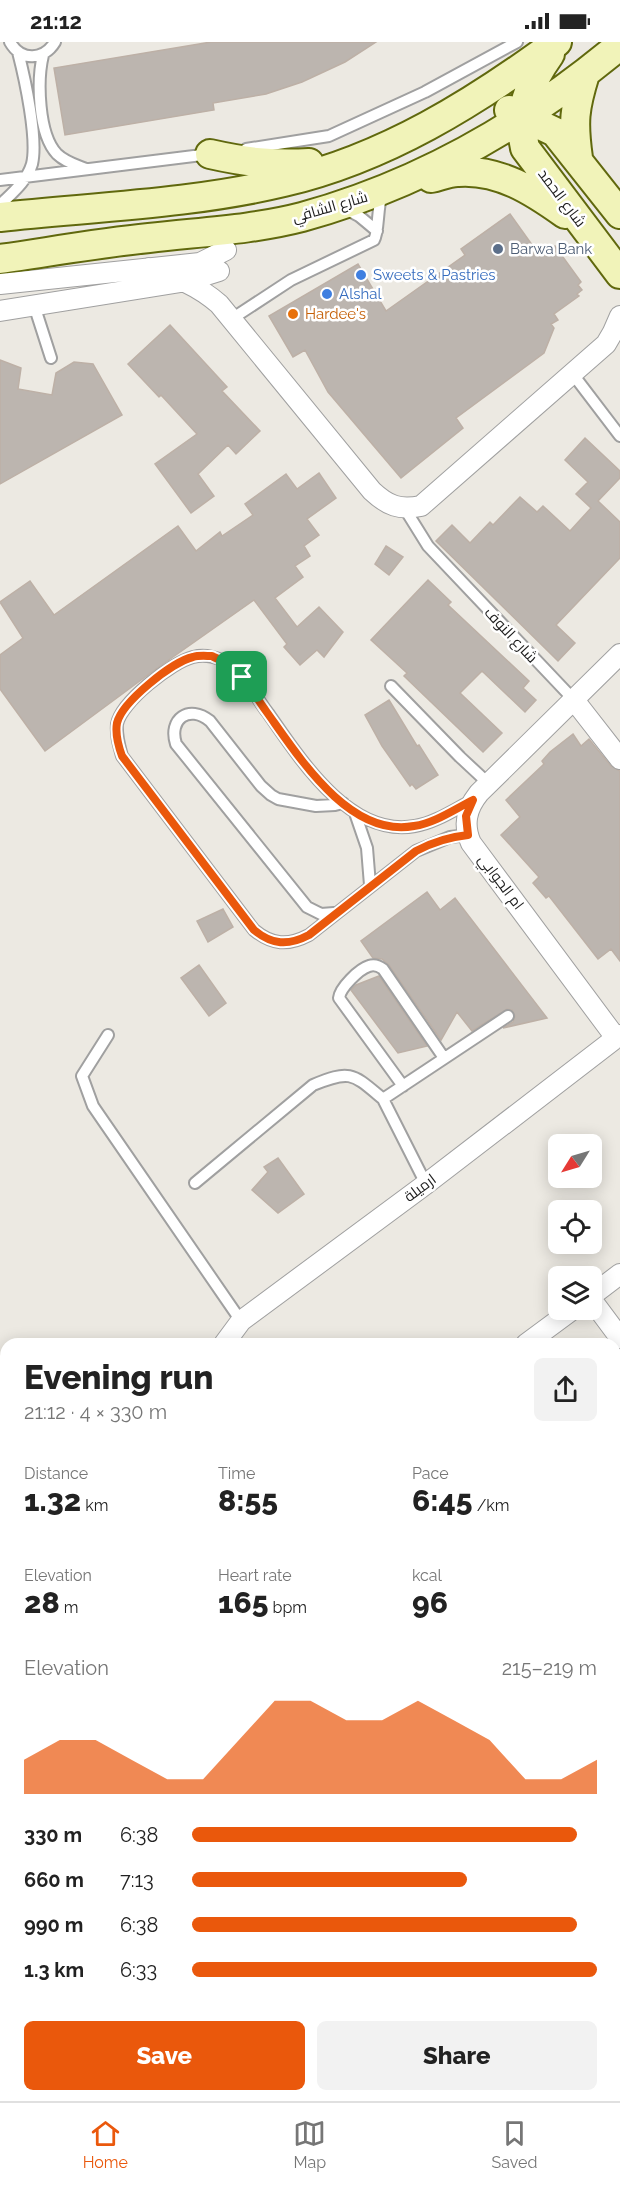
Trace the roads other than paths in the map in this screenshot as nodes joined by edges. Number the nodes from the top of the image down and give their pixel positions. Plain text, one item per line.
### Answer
1 (56, 42) edge
2 (517, 42) edge
3 (557, 42) edge
4 (0, 44) edge
5 (620, 45) edge
6 (14, 47) edge
7 (43, 55) junction
8 (620, 62) edge
9 (588, 72) junction
10 (476, 98) junction
11 (524, 116) junction
12 (210, 154) junction
13 (578, 158) junction
14 (342, 165) junction
15 (89, 170) junction
16 (26, 177) junction
17 (0, 180) edge
18 (392, 187) junction
19 (0, 205) edge
20 (339, 205) junction
21 (620, 214) edge
22 (0, 217) edge
23 (584, 227) junction
24 (377, 231) junction
25 (233, 239) junction
26 (0, 260) edge
27 (149, 268) junction
28 (219, 271) junction
29 (620, 274) edge
30 (187, 281) junction
31 (0, 284) edge
32 (34, 305) junction
33 (0, 311) edge
34 (225, 312) junction
35 (620, 316) edge
36 (613, 342) edge
37 (51, 358) dead end
38 (572, 373) junction
39 (620, 436) edge
40 (405, 509) junction
41 (620, 654) edge
42 (391, 686) dead end
43 (574, 700) junction
44 (620, 759) edge
45 (489, 784) junction
46 (473, 800) junction
47 (343, 803) junction
48 (355, 813) junction
49 (468, 835) junction
50 (370, 885) junction
51 (336, 913) junction
52 (508, 1016) dead end
53 (108, 1035) dead end
54 (618, 1036) edge
55 (444, 1058) junction
56 (403, 1086) junction
57 (383, 1100) junction
58 (195, 1183) dead end
59 (426, 1184) junction
60 (620, 1274) edge
61 (602, 1288) edge
62 (602, 1313) edge
63 (558, 1320) edge
64 (241, 1321) junction
65 (228, 1338) edge
66 (534, 1338) edge
67 (620, 1338) edge

1 - 7 lane
2 - 12 lane
3 - 10 main road
3 - 11 main road, شارع الحمد
4 - 6 lane
5 - 9 main road, شارع الشافي
6 - 7 lane
6 - 16 lane
7 - 15 lane
8 - 9 lane
9 - 11 main road, شارع الشافي
9 - 13 main road
10 - 11 main road
10 - 14 main road
11 - 13 main road
11 - 18 main road, شارع الشافي
11 - 23 main road, شارع الحمد
12 - 14 main road
12 - 15 lane
13 - 21 main road
14 - 22 main road
15 - 16 lane
16 - 17 lane
16 - 19 lane
18 - 20 main road, شارع الشافي
18 - 23 main road
18 - 24 lane
20 - 24 lane
20 - 25 main road, شارع الشافي
23 - 29 main road, شارع الحمد
24 - 34 lane
25 - 26 main road, شارع الشافي
25 - 27 street
25 - 28 street
27 - 30 street
27 - 31 street
28 - 30 street
28 - 34 street
30 - 32 street
30 - 34 street
32 - 33 street
32 - 37 lane
34 - 40 street
35 - 36 street
36 - 38 street
38 - 39 lane
38 - 40 street
40 - 43 lane, شارع النوف
41 - 43 street
42 - 45 lane
43 - 44 street, شارع النوف
43 - 45 street
45 - 46 street
46 - 48 lane
46 - 49 street
47 - 48 lane
47 - 51 lane
47 - 51 lane
48 - 50 lane
49 - 50 lane
49 - 54 street, ام الجوابي
50 - 51 lane
52 - 55 lane
53 - 64 lane
54 - 59 street, ارميلة
55 - 56 lane
55 - 56 lane
56 - 57 lane
57 - 58 lane
57 - 59 lane
59 - 64 street, ارميلة
60 - 61 street
62 - 67 street
63 - 66 street
64 - 65 street, ارميلة

